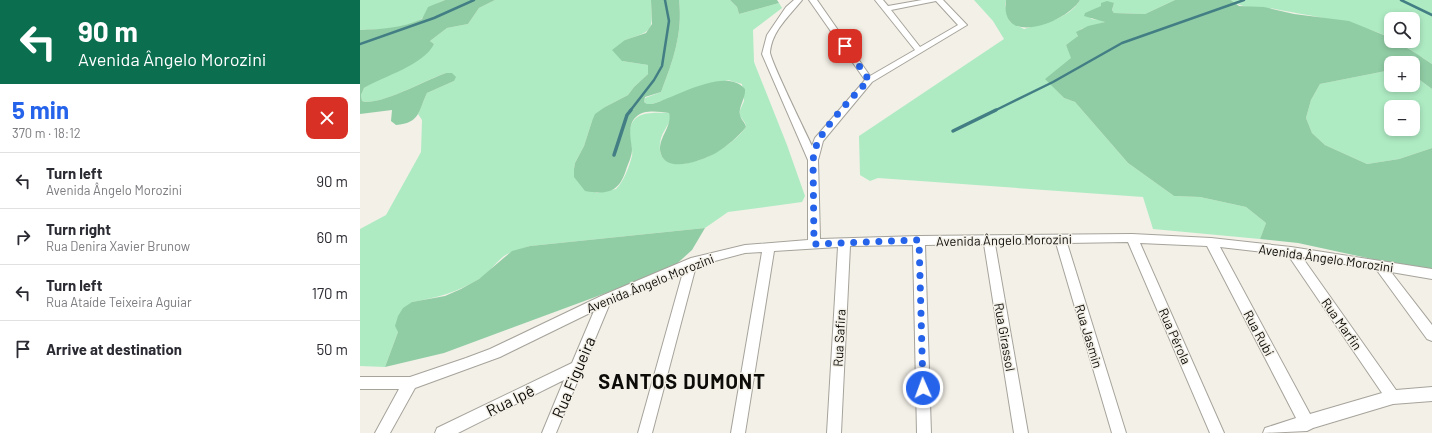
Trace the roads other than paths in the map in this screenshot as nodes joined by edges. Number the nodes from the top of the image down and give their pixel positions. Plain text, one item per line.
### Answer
1 (798, 0) edge
2 (813, 0) edge
3 (879, 0) edge
4 (933, 0) edge
5 (939, 0) edge
6 (886, 9) junction
7 (919, 50) junction
8 (869, 80) junction
9 (813, 160) junction
10 (1132, 238) junction
11 (1060, 239) junction
12 (919, 240) junction
13 (989, 241) junction
14 (844, 242) junction
15 (1211, 242) junction
16 (814, 244) junction
17 (769, 247) junction
18 (1291, 251) junction
19 (691, 263) junction
20 (1380, 266) junction
21 (1432, 274) edge
22 (605, 300) junction
23 (1432, 335) edge
24 (577, 367) junction
25 (360, 383) edge
26 (410, 383) junction
27 (1432, 394) edge
28 (1393, 397) junction
29 (1307, 424) junction
30 (382, 433) edge
31 (442, 433) edge
32 (549, 433) edge
33 (645, 433) edge
34 (738, 433) edge
35 (834, 433) edge
36 (924, 433) edge
37 (1021, 433) edge
38 (1119, 433) edge
39 (1217, 433) edge
40 (1270, 433) edge

1 - 9 street
2 - 8 street
3 - 6 street
4 - 6 street
5 - 7 street
6 - 7 street
7 - 8 street
8 - 9 street
9 - 16 street
10 - 11 street, Avenida Ângelo Morozini
10 - 15 street, Avenida Ângelo Morozini
10 - 39 street, Rua Pérola
11 - 13 street, Avenida Ângelo Morozini
11 - 38 street, Rua Jasmin
12 - 13 street, Avenida Ângelo Morozini
12 - 14 street, Avenida Ângelo Morozini
12 - 36 street
13 - 37 street, Rua Girassol
14 - 16 street, Avenida Ângelo Morozini
14 - 35 street, Rua Safira
15 - 18 street, Avenida Ângelo Morozini
15 - 29 street, Rua Rubi
16 - 17 street, Avenida Ângelo Morozini
17 - 19 street, Avenida Ângelo Morozini
17 - 34 street
18 - 20 street, Avenida Ângelo Morozini
18 - 28 street, Rua Marfin
19 - 22 street, Avenida Ângelo Morozini
19 - 33 street
20 - 21 street, Avenida Ângelo Morozini
20 - 23 street
22 - 24 street, Rua Figueira
22 - 26 street, Avenida Ângelo Morozini
24 - 31 street, Rua Ipê
24 - 32 street, Rua Figueira
25 - 26 street, Avenida Ângelo Morozini
26 - 30 street
27 - 28 street
28 - 29 street
29 - 40 street

